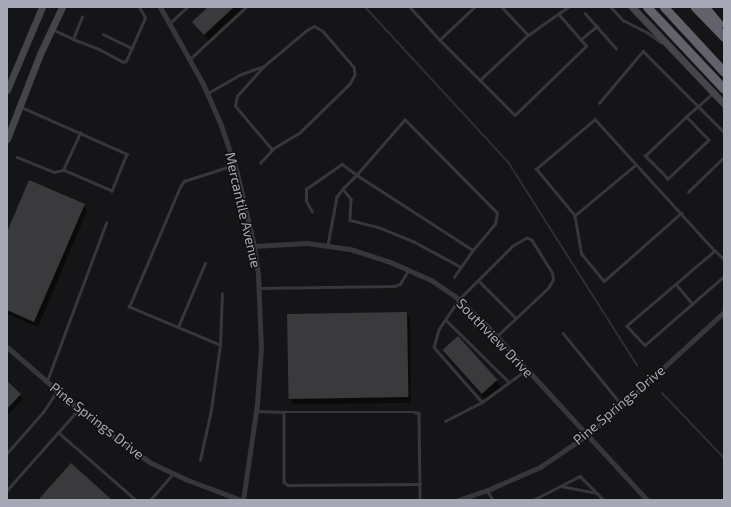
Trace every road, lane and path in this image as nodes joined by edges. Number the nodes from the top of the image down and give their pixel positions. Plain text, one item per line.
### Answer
1 (42, 7) edge
2 (62, 7) edge
3 (160, 7) edge
4 (187, 7) edge
5 (246, 7) edge
6 (410, 7) edge
7 (475, 7) edge
8 (502, 7) edge
9 (568, 7) edge
10 (611, 7) edge
11 (632, 7) edge
12 (647, 7) edge
13 (664, 7) edge
14 (695, 7) edge
15 (705, 7) edge
16 (145, 8) edge
17 (140, 9) edge
18 (585, 13) dead end
19 (559, 14) junction
20 (82, 17) dead end
21 (170, 23) junction
22 (597, 26) junction
23 (51, 29) junction
24 (724, 30) edge
25 (104, 34) dead end
26 (528, 35) junction
27 (724, 37) edge
28 (72, 39) junction
29 (440, 40) junction
30 (580, 40) junction
31 (132, 48) junction
32 (616, 48) dead end
33 (676, 53) junction
34 (190, 59) junction
35 (264, 66) junction
36 (724, 72) edge
37 (480, 80) junction
38 (724, 89) edge
39 (7, 90) edge
40 (714, 93) junction
41 (207, 94) junction
42 (599, 103) dead end
43 (724, 104) edge
44 (19, 106) junction
45 (699, 106) junction
46 (686, 116) junction
47 (724, 132) edge
48 (80, 133) junction
49 (7, 140) edge
50 (272, 150) junction
51 (18, 157) dead end
52 (724, 157) edge
53 (260, 163) dead end
54 (234, 165) junction
55 (636, 165) junction
56 (63, 170) junction
57 (356, 175) junction
58 (343, 189) junction
59 (688, 192) dead end
60 (312, 212) dead end
61 (681, 213) junction
62 (575, 216) junction
63 (106, 223) dead end
64 (328, 245) junction
65 (254, 246) junction
66 (473, 250) junction
67 (715, 251) junction
68 (724, 260) edge
69 (204, 263) dead end
70 (461, 268) junction
71 (409, 269) junction
72 (724, 276) edge
73 (454, 277) dead end
74 (479, 280) junction
75 (676, 284) junction
76 (258, 288) junction
77 (222, 294) dead end
78 (460, 300) junction
79 (693, 304) junction
80 (724, 312) edge
81 (516, 318) junction
82 (446, 320) junction
83 (178, 327) junction
84 (563, 333) dead end
85 (497, 336) junction
86 (220, 345) junction
87 (7, 347) edge
88 (526, 370) junction
89 (46, 382) junction
90 (508, 382) junction
91 (57, 391) junction
92 (482, 402) junction
93 (622, 405) junction
94 (79, 410) junction
95 (256, 411) junction
96 (284, 412) junction
97 (445, 421) dead end
98 (58, 432) junction
99 (587, 435) junction
100 (7, 453) edge
101 (200, 460) dead end
102 (173, 474) junction
103 (420, 484) junction
104 (560, 486) junction
105 (7, 490) edge
106 (487, 490) junction
107 (597, 493) junction
108 (134, 498) dead end
109 (150, 500) edge
110 (242, 500) edge
111 (420, 500) edge
112 (458, 500) edge
113 (492, 500) edge
114 (533, 500) edge
115 (604, 500) edge
116 (647, 500) edge

1 - 39 main road
2 - 23 main road
3 - 21 street, Mercantile Avenue
4 - 21 lane
5 - 34 lane
6 - 29 lane
7 - 29 lane
8 - 26 lane
9 - 19 lane
10 - 33 lane
11 - 33 main road
12 - 38 highway
13 - 36 highway
14 - 27 highway
15 - 24 highway
16 - 17 lane
17 - 31 lane
18 - 22 lane
19 - 26 lane
19 - 30 lane
20 - 28 lane
21 - 34 street, Mercantile Avenue
22 - 30 lane
22 - 32 lane
23 - 28 lane
23 - 44 main road
25 - 31 lane
26 - 37 lane
28 - 31 lane
29 - 37 lane
30 - 37 lane
33 - 40 main road
34 - 41 street, Mercantile Avenue
35 - 41 lane
35 - 50 lane
35 - 50 lane
40 - 43 main road
40 - 45 lane
41 - 54 street, Mercantile Avenue
42 - 45 lane
44 - 48 lane
44 - 49 main road
45 - 46 lane
45 - 47 lane
46 - 46 lane
48 - 56 lane
48 - 56 lane
50 - 53 lane
51 - 56 lane
52 - 59 lane
54 - 65 street, Mercantile Avenue
54 - 83 lane
55 - 61 lane
55 - 62 lane
55 - 62 lane
57 - 58 lane
57 - 60 lane
57 - 66 lane
57 - 66 lane
58 - 64 lane
58 - 70 lane
61 - 62 lane
61 - 67 lane
63 - 89 lane
64 - 65 street, Southview Drive
64 - 71 street, Southview Drive
65 - 76 street, Mercantile Avenue
66 - 70 lane
67 - 68 lane
67 - 75 lane
69 - 83 lane
70 - 73 lane
71 - 76 lane
71 - 78 street, Southview Drive
72 - 79 lane
74 - 78 lane
74 - 81 lane
74 - 81 lane
75 - 79 lane
75 - 79 lane
76 - 95 street, Mercantile Avenue
77 - 86 lane
78 - 82 lane
78 - 85 street, Southview Drive
80 - 93 street, Pine Springs Drive
81 - 85 lane
82 - 90 lane
82 - 92 lane
83 - 86 lane
84 - 93 lane
85 - 88 street, Southview Drive
86 - 101 lane
87 - 89 street, Pine Springs Drive
88 - 90 lane
88 - 99 street, Southview Drive
89 - 91 street, Pine Springs Drive
90 - 92 lane
91 - 94 street, Pine Springs Drive
91 - 100 lane
92 - 97 lane
93 - 99 street, Pine Springs Drive
94 - 98 lane
94 - 102 street, Pine Springs Drive
95 - 96 lane
95 - 110 street, Mercantile Avenue
96 - 103 lane
96 - 103 lane
98 - 105 lane
98 - 108 lane
99 - 106 street, Pine Springs Drive
99 - 116 street, Southview Drive
102 - 109 lane
102 - 110 street, Pine Springs Drive
103 - 111 lane
104 - 107 lane
104 - 107 lane
104 - 114 lane
106 - 112 street, Pine Springs Drive
106 - 113 lane
107 - 115 lane

